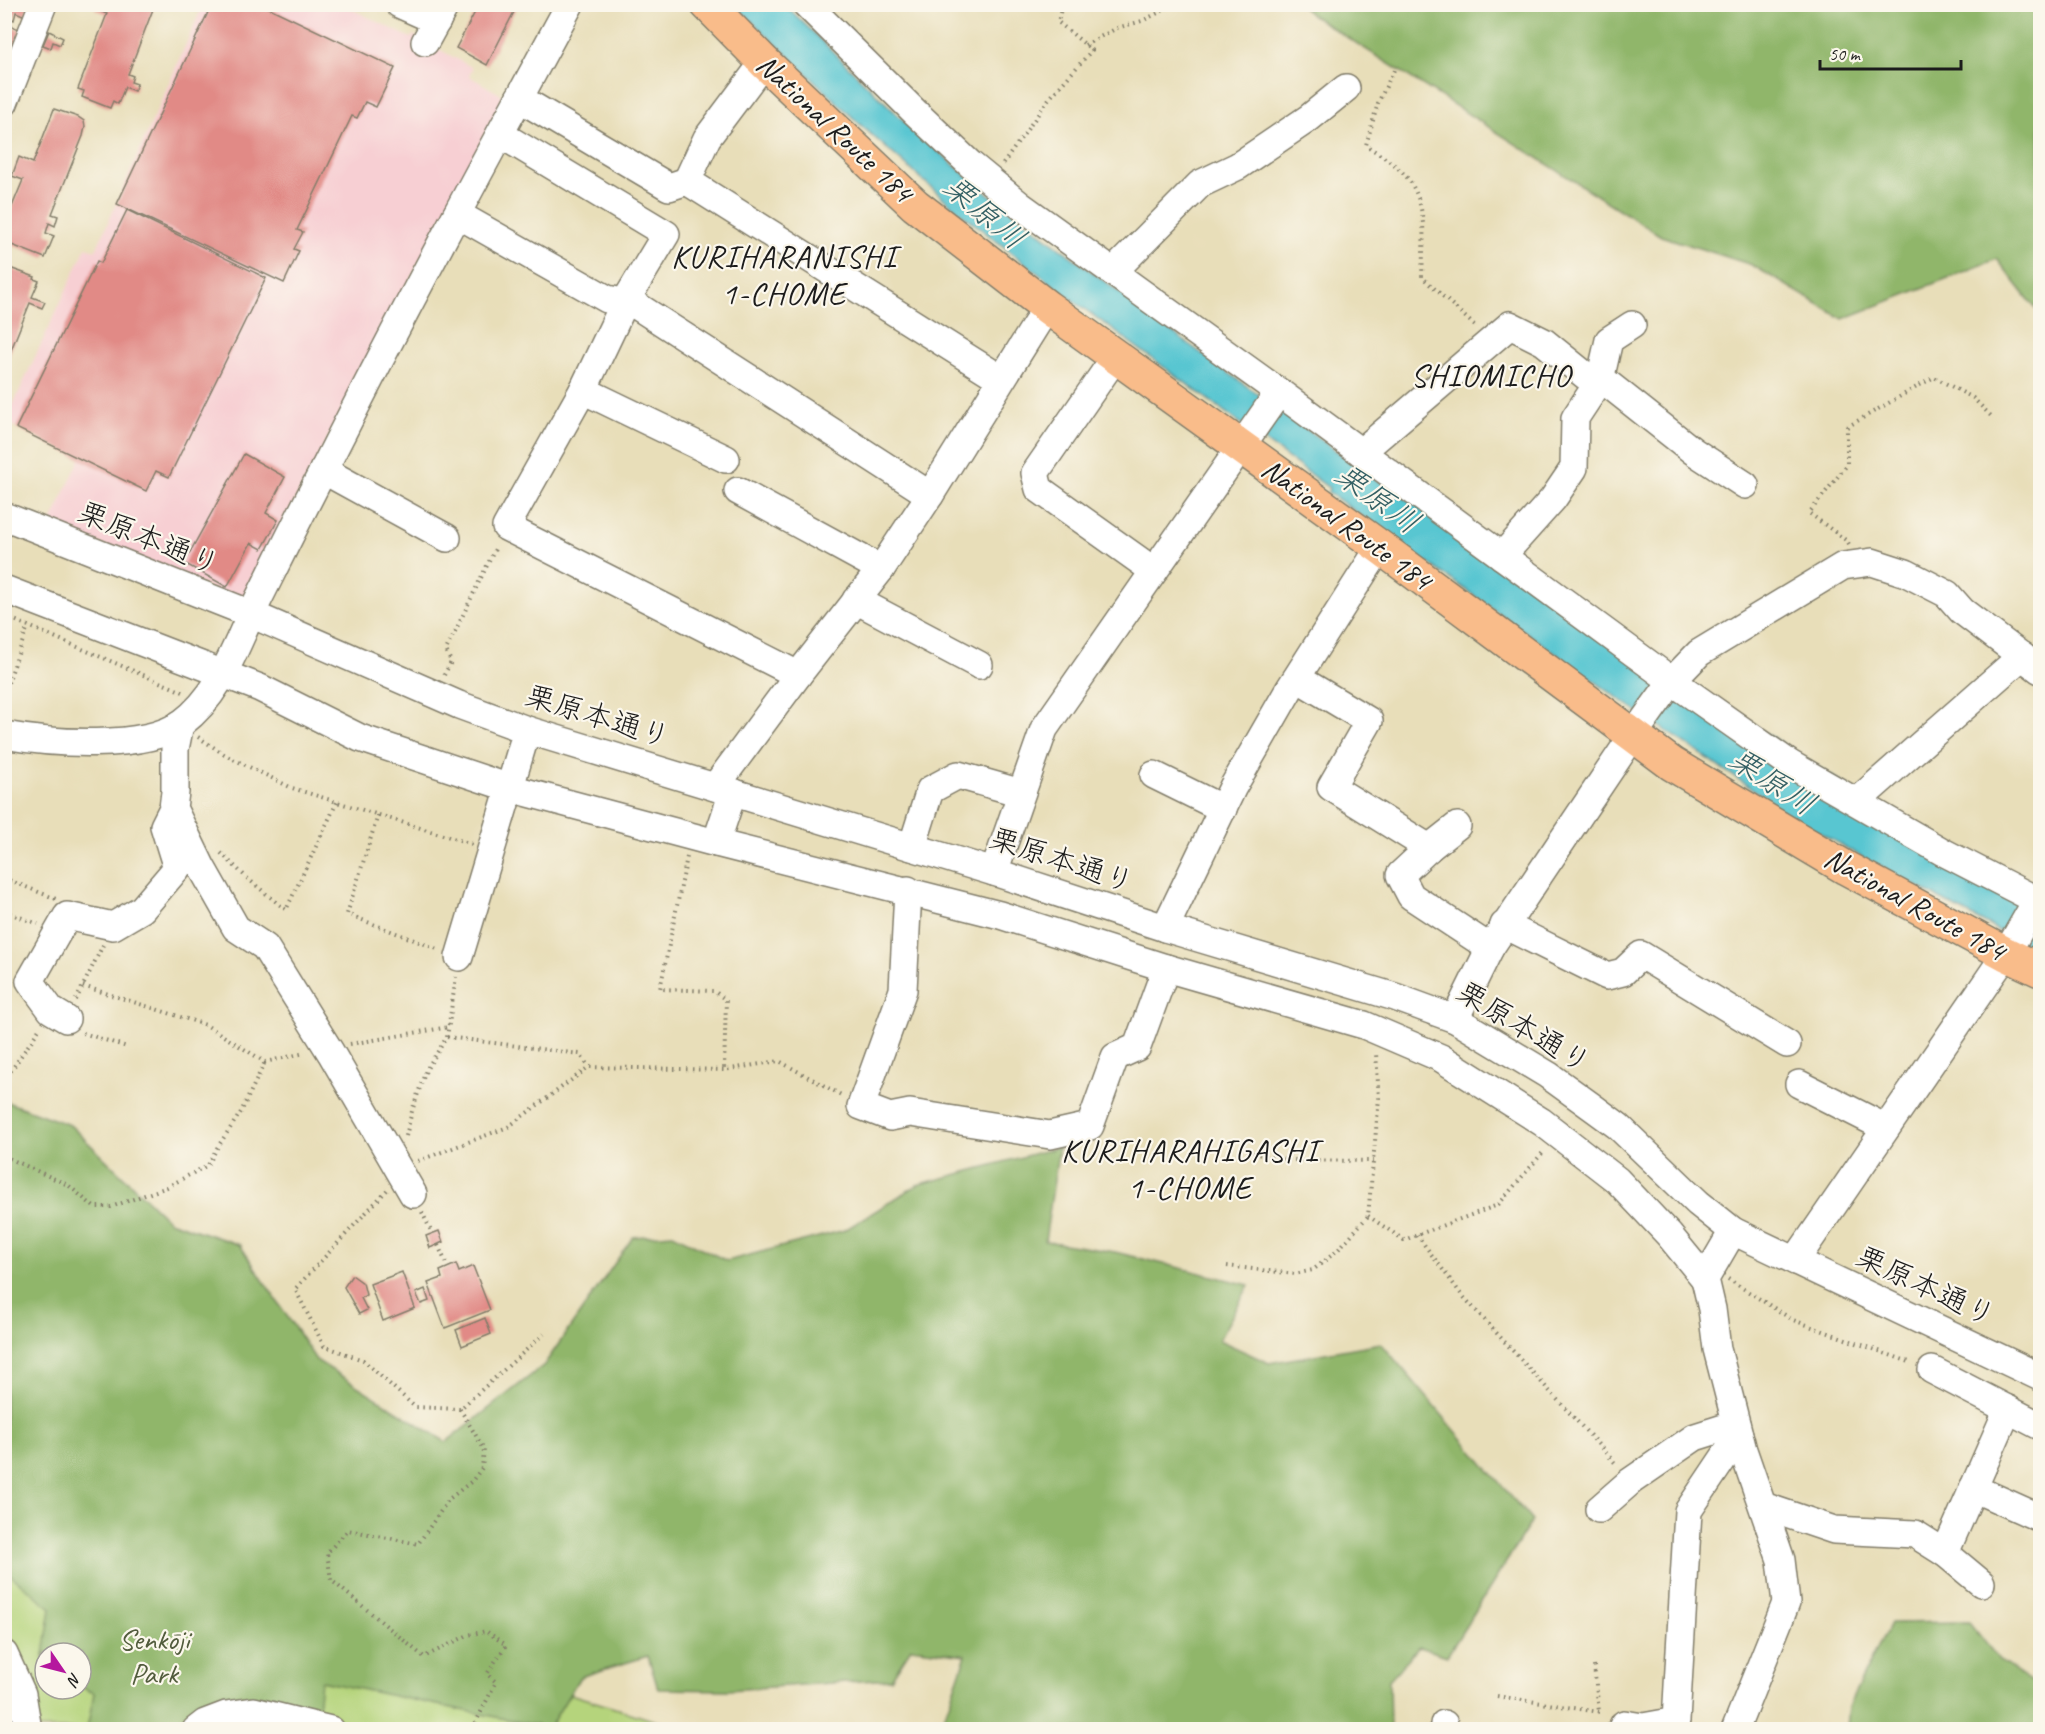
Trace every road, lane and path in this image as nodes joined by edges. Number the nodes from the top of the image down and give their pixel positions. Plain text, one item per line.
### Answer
1 (43, 4) edge
2 (399, 4) edge
3 (570, 4) edge
4 (707, 4) edge
5 (806, 4) edge
6 (1062, 4) edge
7 (1176, 4) edge
8 (436, 22) edge
9 (1085, 45) junction
10 (764, 62) junction
11 (1394, 70) dead end
12 (1347, 88) dead end
13 (519, 98) junction
14 (4, 103) edge
15 (500, 134) junction
16 (687, 181) junction
17 (991, 182) junction
18 (457, 214) junction
19 (1113, 272) junction
20 (625, 302) junction
21 (1047, 307) junction
22 (1632, 325) dead end
23 (1491, 340) junction
24 (1116, 356) junction
25 (1001, 379) junction
26 (1600, 380) junction
27 (583, 390) junction
28 (1276, 397) junction
29 (1993, 418) dead end
30 (1246, 439) junction
31 (1361, 452) junction
32 (726, 459) dead end
33 (323, 470) junction
34 (1745, 485) dead end
35 (738, 491) dead end
36 (930, 495) junction
37 (4, 516) edge
38 (506, 527) junction
39 (447, 538) dead end
40 (1380, 547) junction
41 (1503, 556) junction
42 (1858, 564) junction
43 (881, 569) junction
44 (1154, 571) junction
45 (4, 589) edge
46 (856, 600) junction
47 (251, 614) junction
48 (4, 616) edge
49 (28, 626) junction
50 (2031, 663) edge
51 (979, 665) dead end
52 (224, 674) junction
53 (798, 675) junction
54 (1297, 678) junction
55 (1668, 686) junction
56 (434, 693) junction
57 (4, 694) edge
58 (205, 702) junction
59 (180, 724) junction
60 (1639, 726) junction
61 (527, 730) junction
62 (4, 735) edge
63 (1154, 775) dead end
64 (510, 788) junction
65 (724, 789) junction
66 (1021, 793) junction
67 (1857, 801) junction
68 (337, 802) junction
69 (172, 808) junction
70 (1223, 809) junction
71 (378, 815) junction
72 (1457, 826) dead end
73 (704, 839) junction
74 (214, 846) dead end
75 (912, 847) junction
76 (1429, 848) junction
77 (491, 850) junction
78 (994, 872) junction
79 (4, 878) edge
80 (908, 890) junction
81 (1054, 892) junction
82 (2037, 903) edge
83 (4, 911) edge
84 (1504, 925) junction
85 (61, 926) junction
86 (113, 926) junction
87 (1165, 928) junction
88 (1044, 930) junction
89 (2011, 947) junction
90 (1490, 948) junction
91 (459, 957) junction
92 (1166, 968) junction
93 (2040, 970) edge
94 (83, 986) junction
95 (59, 1014) junction
96 (1455, 1019) junction
97 (449, 1027) junction
98 (1374, 1029) junction
99 (447, 1037) junction
100 (1786, 1044) dead end
101 (127, 1047) dead end
102 (328, 1048) junction
103 (265, 1062) junction
104 (589, 1067) junction
105 (724, 1070) junction
106 (4, 1081) edge
107 (1799, 1084) dead end
108 (861, 1106) junction
109 (1886, 1128) junction
110 (1558, 1134) junction
111 (1247, 1152) dead end
112 (4, 1156) edge
113 (1373, 1161) junction
114 (398, 1168) junction
115 (413, 1194) dead end
116 (1368, 1216) junction
117 (1733, 1231) junction
118 (1417, 1235) junction
119 (438, 1245) dead end
120 (1795, 1261) junction
121 (447, 1265) dead end
122 (1227, 1266) dead end
123 (1708, 1273) junction
124 (544, 1334) dead end
125 (1932, 1370) joint
126 (2040, 1375) edge
127 (460, 1409) junction
128 (2008, 1409) junction
129 (2040, 1426) edge
130 (1738, 1429) junction
131 (1631, 1481) junction
132 (1973, 1488) junction
133 (1763, 1506) junction
134 (1599, 1509) dead end
135 (2040, 1518) edge
136 (1945, 1553) junction
137 (1982, 1583) dead end
138 (4, 1654) edge
139 (1594, 1666) dead end
140 (1497, 1696) dead end
141 (1599, 1712) junction
142 (1622, 1727) edge
143 (28, 1730) edge
144 (196, 1730) edge
145 (331, 1730) edge
146 (472, 1730) edge
147 (1735, 1730) edge

1 - 14 street
2 - 8 street
3 - 13 street
4 - 10 highway, National Route 184
5 - 17 street
6 - 9 path
7 - 9 path
9 - 17 path
10 - 16 street
10 - 21 highway, National Route 184
11 - 23 path
12 - 19 street
13 - 15 street
13 - 16 street
15 - 18 street
15 - 20 street
16 - 25 street
17 - 19 street
18 - 20 street
18 - 33 street
19 - 28 street
20 - 27 street
20 - 36 street
21 - 24 highway, National Route 184
21 - 25 street
22 - 26 street
23 - 26 street
23 - 31 street
24 - 30 highway, National Route 184
24 - 44 street
25 - 36 street
26 - 34 street
26 - 41 street
27 - 32 street
27 - 38 street
28 - 30 street
28 - 31 street
29 - 42 path
30 - 40 highway, National Route 184
30 - 44 street
31 - 41 street
33 - 39 street
33 - 47 street
35 - 43 street
36 - 43 street
37 - 47 street, 栗原本通り
38 - 53 street
38 - 56 path
40 - 54 street
40 - 60 highway, National Route 184
41 - 55 street
42 - 50 street
42 - 55 street
43 - 46 street
44 - 66 street
45 - 52 street
46 - 51 street
46 - 53 street
47 - 52 street
47 - 56 street, 栗原本通り
48 - 49 path
49 - 57 path
49 - 58 path
50 - 67 street
52 - 58 street
52 - 64 street
53 - 65 street
54 - 70 street
54 - 76 street
55 - 60 street
55 - 67 street
56 - 61 street, 栗原本通り
58 - 59 street
59 - 62 street
59 - 68 path
59 - 69 street
60 - 84 street
60 - 89 highway, National Route 184
61 - 64 street
61 - 65 street, 栗原本通り
63 - 70 street
64 - 73 street
64 - 77 street
65 - 73 street
65 - 75 street, 栗原本通り
66 - 75 street
66 - 78 street
67 - 82 street
68 - 71 path
68 - 74 path
69 - 86 street
69 - 102 street
70 - 87 street
71 - 77 path
71 - 91 path
72 - 76 street
73 - 80 street
73 - 105 path
75 - 78 street, 栗原本通り
76 - 90 street
77 - 91 street
78 - 81 street, 栗原本通り
79 - 85 path
80 - 88 street
80 - 108 street
81 - 87 street, 栗原本通り
81 - 88 street
82 - 89 street
83 - 85 path
84 - 90 street
84 - 100 street
85 - 86 street
85 - 95 street
86 - 94 path
87 - 96 street, 栗原本通り
88 - 92 street
89 - 93 highway, National Route 184
89 - 109 street
90 - 96 street
91 - 97 path
92 - 98 street
92 - 108 street
94 - 95 path
94 - 103 path
95 - 101 path
95 - 106 path
96 - 117 street, 栗原本通り
97 - 99 path
97 - 102 path
98 - 110 street
98 - 113 path
99 - 104 path
99 - 114 path
102 - 103 path
102 - 114 street
103 - 112 path
104 - 105 path
104 - 114 path
105 - 108 path
107 - 109 street
109 - 120 street
110 - 118 path
110 - 123 street
111 - 113 path
113 - 116 path
114 - 115 street
114 - 127 path
116 - 118 path
116 - 122 path
117 - 120 street, 栗原本通り
117 - 123 street
118 - 131 path
119 - 121 path
120 - 126 street, 栗原本通り
123 - 125 path
123 - 130 street
124 - 127 path
125 - 128 street
127 - 146 path
128 - 129 street
128 - 132 street
130 - 131 street
130 - 133 street
130 - 142 street
131 - 134 street
132 - 135 street
132 - 136 street
133 - 136 street
133 - 147 street
136 - 137 street
138 - 143 street
139 - 141 path
140 - 141 path
141 - 142 path
144 - 145 street

